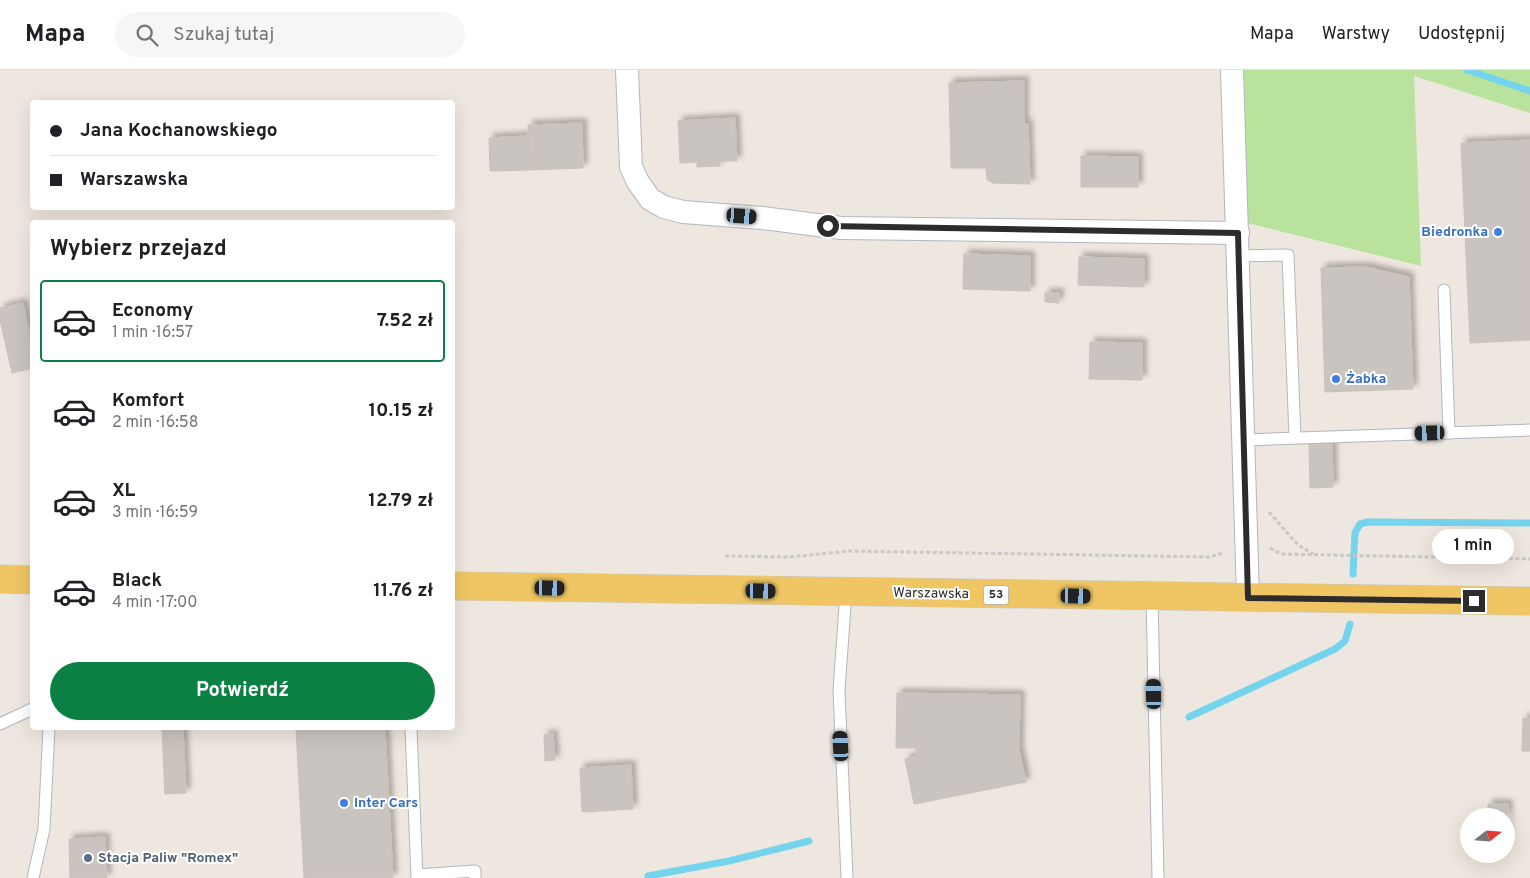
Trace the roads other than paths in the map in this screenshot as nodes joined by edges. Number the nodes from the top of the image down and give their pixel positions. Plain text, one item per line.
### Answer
1 (627, 70) edge
2 (1232, 70) edge
3 (1238, 233) junction
4 (1239, 256) junction
5 (1444, 290) dead end
6 (1530, 430) edge
7 (1449, 433) junction
8 (1295, 438) junction
9 (1244, 440) junction
10 (0, 579) edge
11 (30, 580) edge
12 (455, 586) edge
13 (846, 592) junction
14 (1152, 597) junction
15 (1248, 598) junction
16 (1530, 601) edge
17 (30, 710) edge
18 (0, 724) edge
19 (49, 730) edge
20 (411, 730) edge
21 (417, 876) edge
22 (33, 878) edge
23 (475, 878) edge
24 (847, 878) edge
25 (1158, 878) edge

1 - 3 street
2 - 3 street
3 - 4 street
4 - 8 lane
4 - 9 street
5 - 7 lane
6 - 7 lane
7 - 8 lane
8 - 9 lane
9 - 15 street
10 - 11 main road
12 - 13 main road, Warszawska / 53
13 - 14 main road, Warszawska / 53
13 - 24 lane
14 - 15 main road, Warszawska / 53
14 - 25 lane
15 - 16 main road, Warszawska / 53
17 - 18 lane
19 - 22 lane
20 - 21 lane
21 - 23 lane

